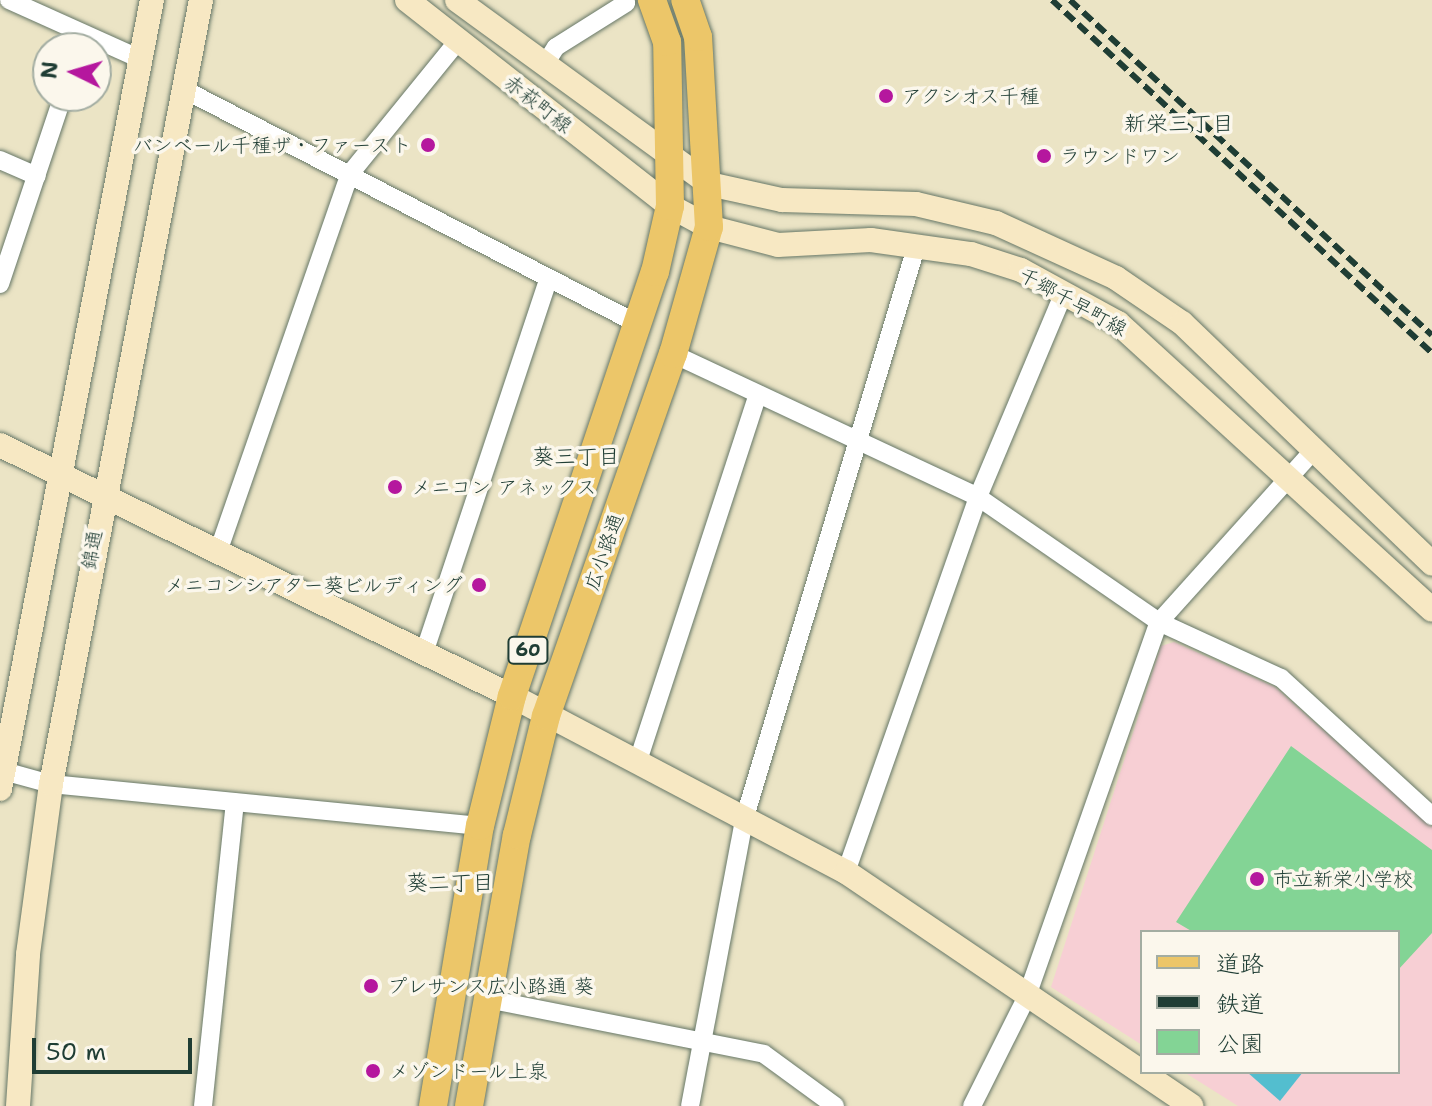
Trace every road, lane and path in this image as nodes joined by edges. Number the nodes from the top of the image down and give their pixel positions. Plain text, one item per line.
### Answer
1 (9, 0) edge
2 (152, 0) edge
3 (201, 0) edge
4 (407, 0) edge
5 (457, 0) edge
6 (685, 0) edge
7 (639, 1) edge
8 (64, 32) edge
9 (457, 42) junction
10 (112, 51) edge
11 (140, 59) junction
12 (544, 66) junction
13 (183, 89) junction
14 (58, 112) edge
15 (671, 159) junction
16 (0, 160) edge
17 (349, 175) junction
18 (37, 176) junction
19 (709, 184) junction
20 (670, 206) junction
21 (709, 227) junction
22 (917, 244) junction
23 (549, 278) junction
24 (0, 284) edge
25 (1064, 292) junction
26 (638, 324) junction
27 (673, 354) junction
28 (758, 394) junction
29 (860, 442) junction
30 (0, 445) edge
31 (1313, 451) junction
32 (58, 471) junction
33 (1289, 478) junction
34 (102, 497) junction
35 (978, 497) junction
36 (218, 552) junction
37 (1432, 564) edge
38 (1432, 610) edge
39 (1159, 622) junction
40 (424, 653) junction
41 (512, 696) junction
42 (546, 716) junction
43 (637, 764) junction
44 (1, 777) edge
45 (51, 784) junction
46 (235, 803) junction
47 (1431, 814) edge
48 (744, 820) junction
49 (480, 826) junction
50 (846, 872) junction
51 (1027, 996) junction
52 (487, 999) junction
53 (703, 1039) junction
54 (1140, 1072) edge
55 (1143, 1074) edge
56 (18, 1106) edge
57 (203, 1106) edge
58 (433, 1106) edge
59 (469, 1106) edge
60 (690, 1106) edge
61 (835, 1106) edge
62 (972, 1106) edge
63 (1190, 1106) edge

1 - 8 street
2 - 11 street
3 - 13 street, 錦通
4 - 9 street, 赤萩町線
5 - 12 street, 赤萩町線
6 - 19 main road, 広小路通 / 60
7 - 12 street
7 - 15 main road, 広小路通 / 60
9 - 17 street
9 - 20 street, 赤萩町線
10 - 11 street
11 - 32 street
12 - 15 street, 赤萩町線
13 - 17 street
13 - 34 street, 錦通
14 - 18 street
15 - 19 street, 赤萩町線
15 - 20 main road, 広小路通 / 60
16 - 18 street
17 - 23 street
17 - 36 street
18 - 24 street
19 - 21 main road, 広小路通 / 60
19 - 31 street, 千郷千早町線
20 - 21 street, 赤萩町線
20 - 26 main road, 広小路通 / 60
21 - 22 street, 千郷千早町線
21 - 27 main road, 広小路通 / 60
22 - 25 street, 千郷千早町線
22 - 29 street
23 - 26 street
23 - 40 street
25 - 33 street, 千郷千早町線
25 - 35 street
26 - 41 main road, 広小路通 / 60
27 - 28 street
27 - 42 main road, 広小路通 / 60
28 - 29 street
28 - 43 street
29 - 35 street
29 - 48 street
30 - 32 street
31 - 33 street
31 - 37 street, 千郷千早町線
32 - 34 street
32 - 44 street
33 - 38 street, 千郷千早町線
33 - 39 street
34 - 36 street
34 - 45 street, 錦通
35 - 39 street
35 - 50 street
36 - 40 street
39 - 47 street
39 - 51 street
40 - 41 street
41 - 42 street
41 - 49 main road, 広小路通 / 60
42 - 43 street
42 - 52 main road, 広小路通 / 60
43 - 48 street
44 - 45 street
45 - 46 street
45 - 56 street, 錦通
46 - 49 street
46 - 57 street
48 - 50 street
48 - 53 street
49 - 58 main road, 広小路通 / 60
50 - 51 street
51 - 54 street
51 - 62 street
52 - 53 street
52 - 59 main road, 広小路通 / 60
53 - 60 street
53 - 61 street
55 - 63 street

